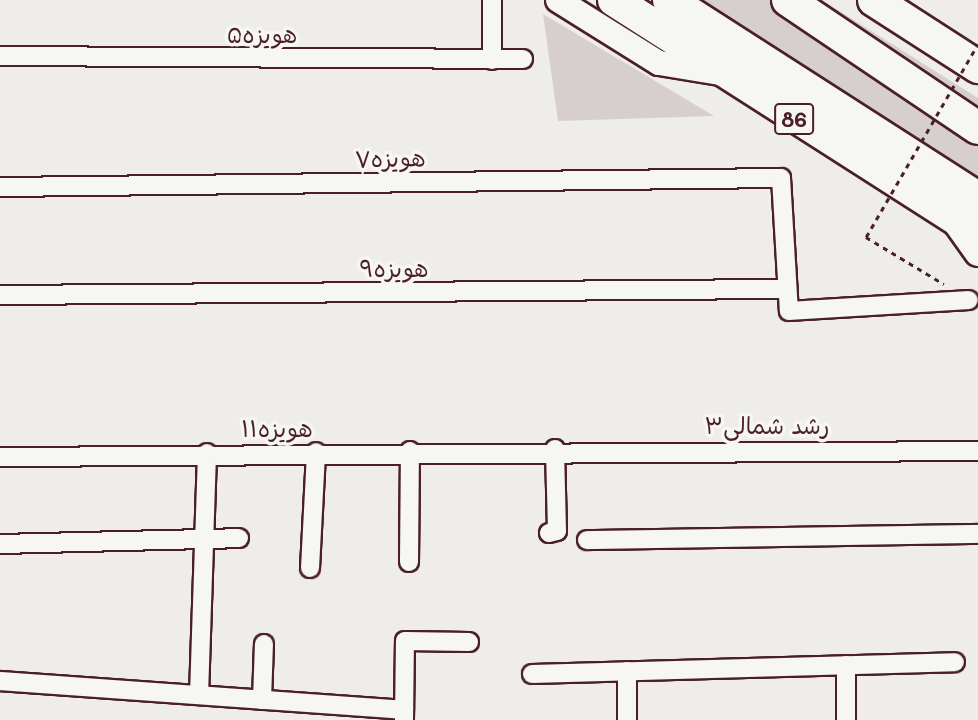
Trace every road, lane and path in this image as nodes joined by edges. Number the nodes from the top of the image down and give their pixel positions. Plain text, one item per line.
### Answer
1 (492, 0) edge
2 (558, 0) edge
3 (614, 0) edge
4 (669, 0) edge
5 (788, 0) edge
6 (874, 0) edge
7 (978, 44) edge
8 (0, 56) edge
9 (523, 59) dead end
10 (492, 60) junction
11 (978, 67) edge
12 (721, 73) junction
13 (978, 128) edge
14 (0, 187) edge
15 (978, 198) edge
16 (952, 216) junction
17 (978, 233) edge
18 (978, 253) edge
19 (787, 289) junction
20 (0, 295) edge
21 (969, 300) joint
22 (555, 449) junction
23 (978, 450) edge
24 (410, 451) junction
25 (316, 452) junction
26 (207, 453) junction
27 (0, 457) edge
28 (549, 533) dead end
29 (978, 534) edge
30 (204, 538) junction
31 (239, 538) dead end
32 (587, 540) dead end
33 (0, 544) edge
34 (409, 562) dead end
35 (310, 568) dead end
36 (469, 642) dead end
37 (264, 644) dead end
38 (955, 662) dead end
39 (846, 665) junction
40 (627, 671) junction
41 (532, 674) dead end
42 (0, 681) edge
43 (199, 695) junction
44 (262, 700) junction
45 (404, 715) edge
46 (627, 720) edge
47 (846, 720) edge

1 - 10 street
2 - 12 street
3 - 12 highway, 86
4 - 15 highway
5 - 13 highway
6 - 11 highway
7 - 21 path, bridge
8 - 10 street, هویزه۵
9 - 10 street, هویزه۵
12 - 16 highway, 86
14 - 19 street, هویزه۷
16 - 17 highway, 86
16 - 18 main road
19 - 20 street, هویزه۹
19 - 21 street
22 - 23 street, رشد شمالی۳
22 - 24 street, هویزه۱۱
22 - 28 street
24 - 25 street, هویزه۱۱
24 - 34 street
25 - 26 street, هویزه۱۱
25 - 35 street
26 - 27 street, هویزه۱۱
26 - 30 street
29 - 32 street
30 - 31 street
30 - 33 street
30 - 43 street
36 - 45 street
37 - 44 street
38 - 39 street
39 - 40 street
39 - 47 street
40 - 41 street
40 - 46 street
42 - 43 street
43 - 44 street
44 - 45 street

